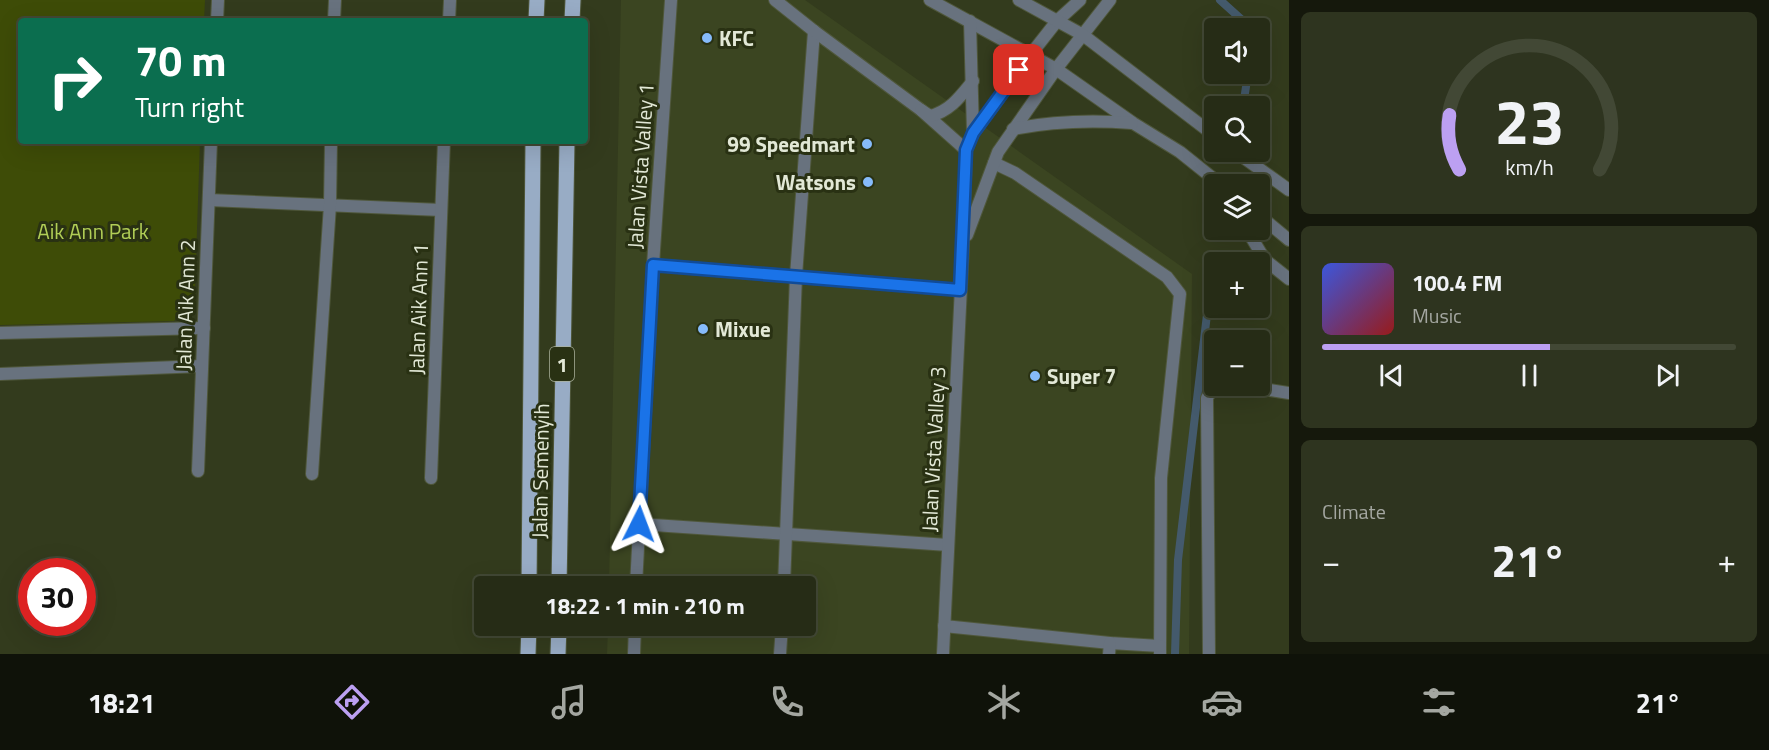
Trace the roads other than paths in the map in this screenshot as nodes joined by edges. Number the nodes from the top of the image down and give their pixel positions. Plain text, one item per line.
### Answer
1 (218, 0) edge
2 (335, 0) edge
3 (450, 0) edge
4 (537, 0) edge
5 (573, 0) edge
6 (671, 0) edge
7 (775, 0) edge
8 (930, 0) edge
9 (1019, 0) edge
10 (1080, 0) edge
11 (1110, 0) edge
12 (217, 18) edge
13 (334, 18) edge
14 (449, 18) edge
15 (536, 18) edge
16 (572, 18) edge
17 (970, 21) junction
18 (1057, 21) junction
19 (814, 31) junction
20 (1083, 35) junction
21 (1031, 54) junction
22 (1056, 69) junction
23 (973, 81) junction
24 (921, 110) junction
25 (1133, 123) junction
26 (1204, 128) edge
27 (1013, 129) junction
28 (973, 133) junction
29 (212, 144) edge
30 (331, 144) edge
31 (444, 144) edge
32 (533, 144) edge
33 (567, 144) edge
34 (966, 150) junction
35 (1250, 162) edge
36 (994, 163) junction
37 (1208, 174) edge
38 (1289, 190) edge
39 (209, 200) junction
40 (330, 205) junction
41 (441, 210) junction
42 (1270, 224) edge
43 (1253, 240) edge
44 (1289, 240) edge
45 (963, 246) junction
46 (653, 265) junction
47 (796, 276) junction
48 (1289, 279) edge
49 (960, 290) junction
50 (204, 328) junction
51 (0, 333) edge
52 (202, 366) junction
53 (0, 374) edge
54 (1270, 390) edge
55 (1289, 393) edge
56 (1208, 396) edge
57 (198, 471) dead end
58 (312, 474) dead end
59 (431, 478) dead end
60 (639, 524) junction
61 (786, 533) junction
62 (948, 545) junction
63 (529, 576) edge
64 (559, 576) edge
65 (636, 576) edge
66 (784, 576) edge
67 (944, 626) junction
68 (529, 636) edge
69 (559, 636) edge
70 (635, 636) edge
71 (781, 636) edge
72 (1109, 649) edge
73 (1160, 650) edge
74 (528, 654) edge
75 (558, 654) edge
76 (634, 654) edge
77 (780, 654) edge
78 (943, 654) edge
79 (1209, 654) edge

1 - 12 street
2 - 13 street
3 - 14 street
4 - 15 main road
5 - 16 main road
6 - 46 street, Jalan Vista Valley 1
7 - 19 street
8 - 17 street
9 - 18 street
10 - 18 street, Jalan Vista Valley 3
11 - 20 street, Jalan Vista Valley 3
17 - 21 street
17 - 23 street
18 - 20 street
18 - 21 street, Jalan Vista Valley 3
19 - 24 street
19 - 47 street
20 - 22 street, Jalan Vista Valley 3
20 - 26 street
21 - 22 street
21 - 28 street, Jalan Vista Valley 3
22 - 25 street
22 - 27 street, Jalan Vista Valley 3
23 - 24 street
23 - 28 street
24 - 34 street
25 - 27 street
25 - 37 street
27 - 36 street, Jalan Vista Valley 3
28 - 34 street, Jalan Vista Valley 3
29 - 39 street, Jalan Aik Ann 2
30 - 40 street
31 - 41 street, Jalan Aik Ann 1
32 - 63 main road, Jalan Semenyih / 1
33 - 64 main road, Jalan Semenyih / 1
34 - 45 street, Jalan Vista Valley 3
35 - 38 street
36 - 45 street, Jalan Vista Valley 3
36 - 73 street
39 - 40 street
39 - 50 street, Jalan Aik Ann 2
40 - 41 street
40 - 58 street
41 - 59 street, Jalan Aik Ann 1
42 - 44 street
43 - 48 street
45 - 49 street, Jalan Vista Valley 3
46 - 47 street
46 - 60 street, Jalan Vista Valley 1
47 - 49 street
47 - 61 street
49 - 62 street, Jalan Vista Valley 3
50 - 51 street
50 - 52 street, Jalan Aik Ann 2
52 - 53 street
52 - 57 street, Jalan Aik Ann 2
54 - 55 street
56 - 79 street
60 - 61 street
60 - 65 street, Jalan Vista Valley 1
61 - 62 street
61 - 66 street
62 - 67 street, Jalan Vista Valley 3
67 - 72 street
67 - 78 street, Jalan Vista Valley 3
68 - 74 main road
69 - 75 main road
70 - 76 street
71 - 77 street
72 - 73 street

